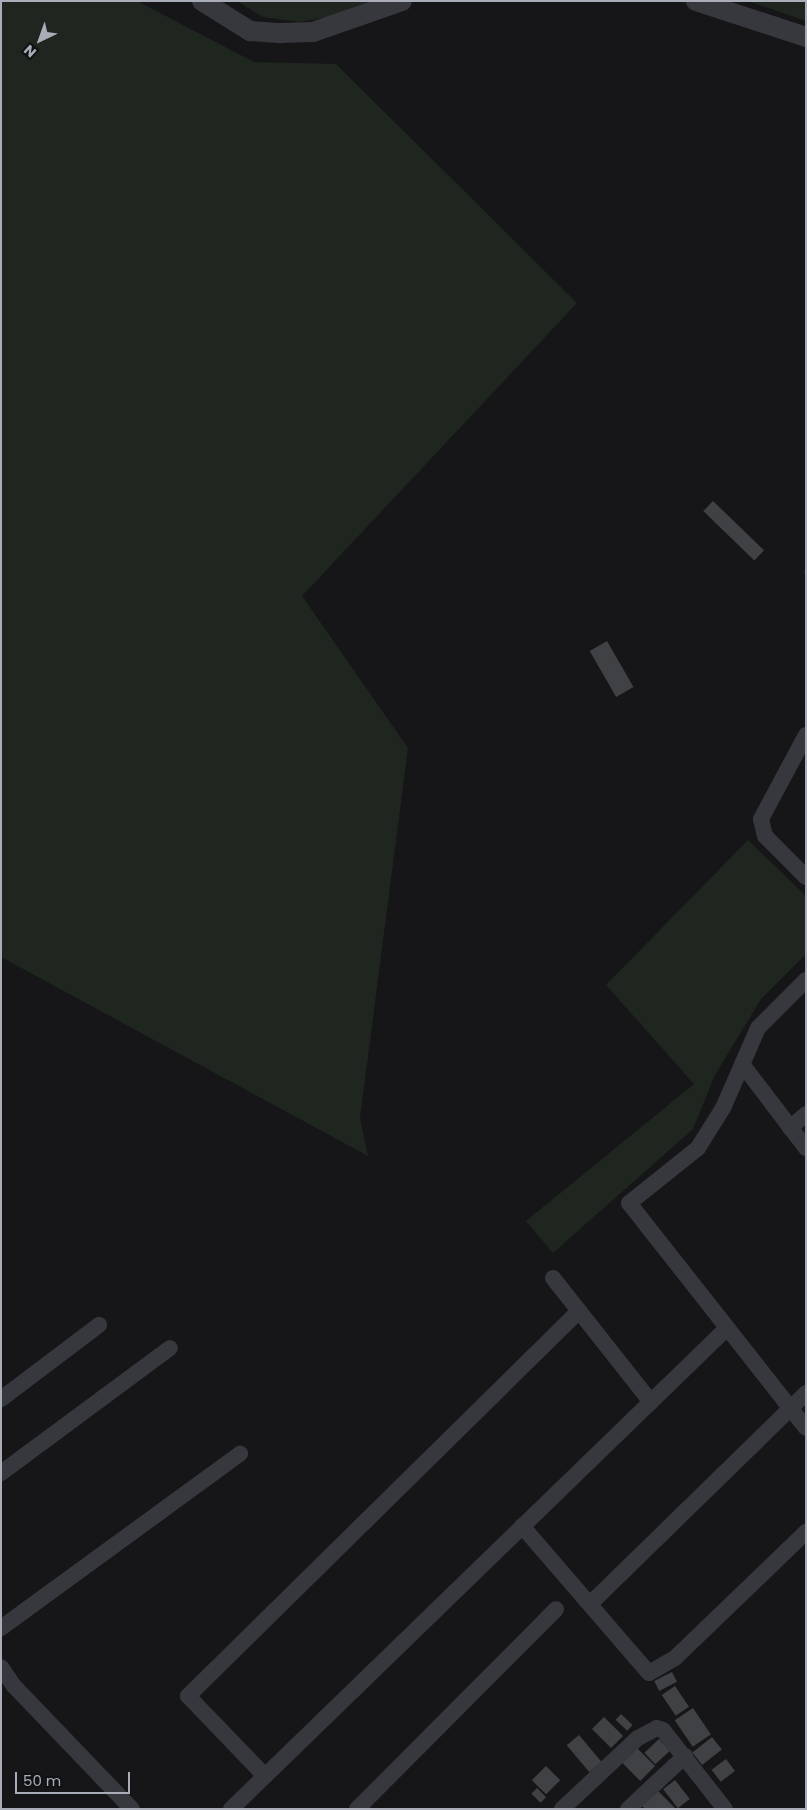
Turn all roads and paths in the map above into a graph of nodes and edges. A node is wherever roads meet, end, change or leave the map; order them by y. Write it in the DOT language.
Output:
graph roads {
  1 [pos="202,1"];
  2 [pos="402,1"];
  3 [pos="696,1"];
  4 [pos="806,37"];
  5 [pos="806,735"];
  6 [pos="806,877"];
  7 [pos="806,980"];
  8 [pos="742,1064"];
  9 [pos="806,1114"];
  10 [pos="790,1128"];
  11 [pos="806,1148"];
  12 [pos="553,1278"];
  13 [pos="579,1311"];
  14 [pos="99,1325"];
  15 [pos="727,1328"];
  16 [pos="170,1348"];
  17 [pos="806,1393"];
  18 [pos="1,1399"];
  19 [pos="650,1402"];
  20 [pos="790,1408"];
  21 [pos="806,1428"];
  22 [pos="240,1454"];
  23 [pos="1,1473"];
  24 [pos="522,1526"];
  25 [pos="806,1532"];
  26 [pos="590,1604"];
  27 [pos="556,1609"];
  28 [pos="1,1628"];
  29 [pos="1,1667"];
  30 [pos="685,1756"];
  31 [pos="265,1776"];
  32 [pos="132,1809"];
  33 [pos="231,1809"];
  34 [pos="357,1809"];
  35 [pos="562,1809"];
  36 [pos="628,1809"];
  37 [pos="725,1809"];
  1 -- 2 [label="street"];
  3 -- 4 [label="street"];
  5 -- 6 [label="street"];
  7 -- 8 [label="street"];
  8 -- 10 [label="street"];
  8 -- 15 [label="street"];
  9 -- 10 [label="street"];
  10 -- 11 [label="street"];
  12 -- 13 [label="street"];
  13 -- 19 [label="street"];
  13 -- 31 [label="street"];
  14 -- 18 [label="street"];
  15 -- 19 [label="street"];
  15 -- 20 [label="street"];
  16 -- 23 [label="street"];
  17 -- 20 [label="street"];
  19 -- 24 [label="street"];
  20 -- 21 [label="street"];
  20 -- 26 [label="street"];
  22 -- 28 [label="street"];
  24 -- 26 [label="street"];
  24 -- 31 [label="street"];
  25 -- 26 [label="street"];
  27 -- 34 [label="street"];
  29 -- 32 [label="street"];
  30 -- 35 [label="street"];
  30 -- 36 [label="street"];
  30 -- 37 [label="street"];
  31 -- 33 [label="street"];
}
